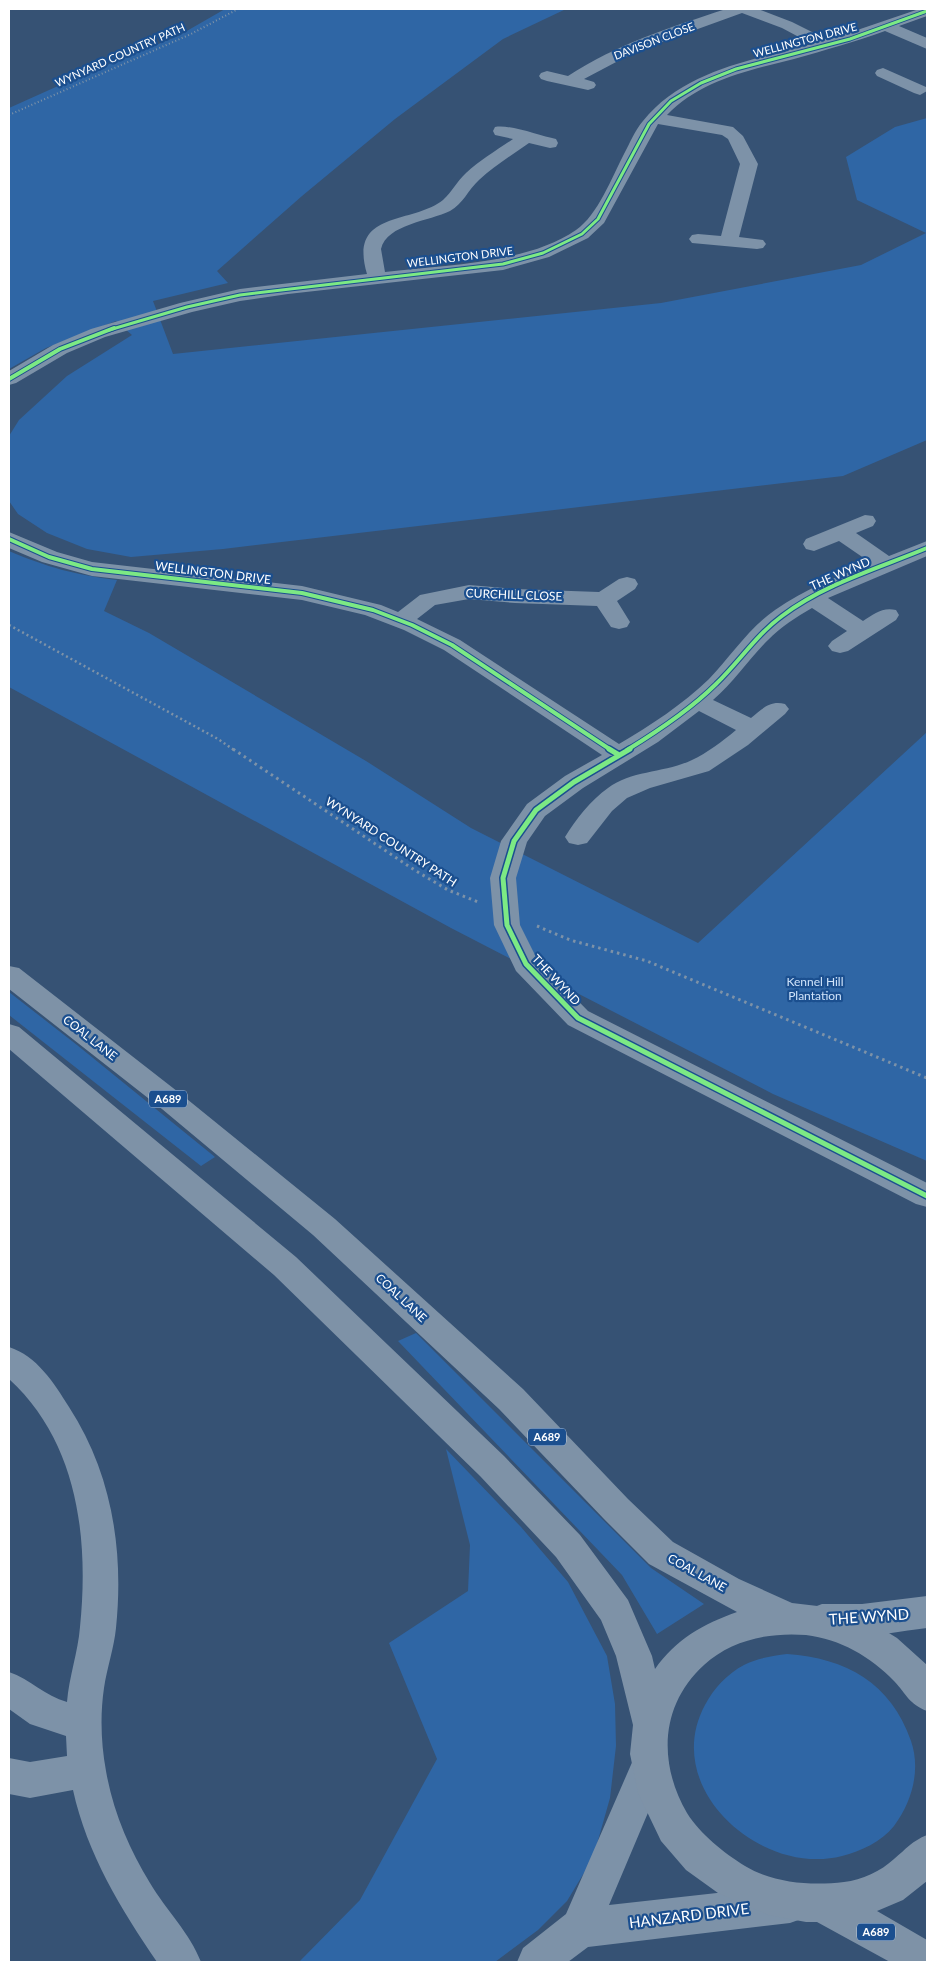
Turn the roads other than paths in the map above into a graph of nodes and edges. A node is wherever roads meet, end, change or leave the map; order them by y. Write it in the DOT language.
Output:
graph roads {
  1 [pos="740,9"];
  2 [pos="746,9"];
  3 [pos="927,11"];
  4 [pos="888,27"];
  5 [pos="927,44"];
  6 [pos="826,45"];
  7 [pos="883,73"];
  8 [pos="547,76"];
  9 [pos="571,81"];
  10 [pos="920,83"];
  11 [pos="594,87"];
  12 [pos="654,118"];
  13 [pos="501,131"];
  14 [pos="526,137"];
  15 [pos="550,143"];
  16 [pos="698,239"];
  17 [pos="728,242"];
  18 [pos="757,244"];
  19 [pos="377,277"];
  20 [pos="9,379"];
  21 [pos="865,521"];
  22 [pos="840,532"];
  23 [pos="9,539"];
  24 [pos="814,544"];
  25 [pos="927,548"];
  26 [pos="887,564"];
  27 [pos="627,584"];
  28 [pos="811,597"];
  29 [pos="604,599"];
  30 [pos="888,615"];
  31 [pos="402,620"];
  32 [pos="619,622"];
  33 [pos="864,630"];
  34 [pos="840,646"];
  35 [pos="697,700"];
  36 [pos="777,709"];
  37 [pos="753,728"];
  38 [pos="619,755"];
  39 [pos="578,837"];
  40 [pos="9,975"];
  41 [pos="9,1034"];
  42 [pos="927,1196"];
  43 [pos="9,1360"];
  44 [pos="927,1612"];
  45 [pos="800,1620"];
  46 [pos="9,1689"];
  47 [pos="927,1694"];
  48 [pos="83,1724"];
  49 [pos="650,1724"];
  50 [pos="650,1763"];
  51 [pos="87,1770"];
  52 [pos="9,1776"];
  53 [pos="927,1854"];
  54 [pos="811,1903"];
  55 [pos="580,1928"];
  56 [pos="181,1962"];
  57 [pos="537,1962"];
  58 [pos="927,1962"];
  1 -- 9 [label="street, DAVISON CLOSE"];
  2 -- 6 [label="street"];
  3 -- 4 [label="street, WELLINGTON DRIVE"];
  4 -- 5 [label="street"];
  4 -- 6 [label="street, WELLINGTON DRIVE"];
  6 -- 12 [label="street, WELLINGTON DRIVE"];
  7 -- 10 [label="street"];
  8 -- 9 [label="street"];
  9 -- 11 [label="street"];
  12 -- 17 [label="street"];
  12 -- 19 [label="street, WELLINGTON DRIVE"];
  13 -- 14 [label="street"];
  14 -- 15 [label="street"];
  14 -- 19 [label="street"];
  16 -- 17 [label="street"];
  17 -- 18 [label="street"];
  19 -- 20 [label="street, WELLINGTON DRIVE"];
  21 -- 22 [label="street"];
  22 -- 24 [label="street"];
  22 -- 26 [label="street, THE WYND"];
  23 -- 31 [label="street, WELLINGTON DRIVE"];
  25 -- 26 [label="street, THE WYND"];
  26 -- 28 [label="street, THE WYND"];
  27 -- 29 [label="street"];
  28 -- 33 [label="street, THE WYND"];
  28 -- 35 [label="street, THE WYND"];
  29 -- 31 [label="street, CURCHILL CLOSE"];
  29 -- 32 [label="street"];
  30 -- 33 [label="street"];
  31 -- 38 [label="street, WELLINGTON DRIVE"];
  33 -- 34 [label="street"];
  35 -- 37 [label="street"];
  35 -- 38 [label="street, THE WYND"];
  36 -- 37 [label="street"];
  37 -- 39 [label="street"];
  38 -- 42 [label="street, THE WYND"];
  40 -- 45 [label="highway, COAL LANE / A689"];
  41 -- 49 [label="highway"];
  43 -- 48 [label="street"];
  44 -- 45 [label="street, THE WYND"];
  45 -- 47 [label="highway"];
  45 -- 49 [label="highway"];
  46 -- 48 [label="street"];
  48 -- 51 [label="street"];
  49 -- 50 [label="highway"];
  50 -- 54 [label="highway"];
  50 -- 55 [label="street"];
  51 -- 52 [label="street"];
  51 -- 56 [label="street"];
  53 -- 54 [label="highway"];
  54 -- 55 [label="street, HANZARD DRIVE"];
  54 -- 58 [label="highway, A689"];
  55 -- 57 [label="street"];
}
